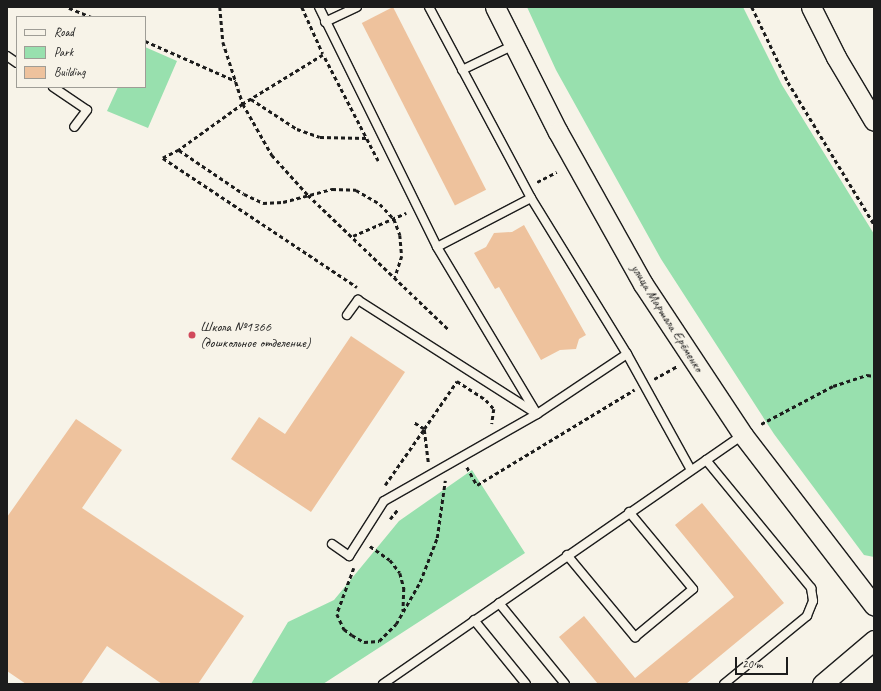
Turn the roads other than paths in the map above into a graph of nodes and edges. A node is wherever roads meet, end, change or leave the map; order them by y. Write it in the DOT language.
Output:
graph roads {
  1 [pos="319,7"];
  2 [pos="357,7"];
  3 [pos="429,7"];
  4 [pos="495,7"];
  5 [pos="811,7"];
  6 [pos="325,22"];
  7 [pos="514,45"];
  8 [pos="7,56"];
  9 [pos="16,62"];
  10 [pos="462,70"];
  11 [pos="54,88"];
  12 [pos="874,121"];
  13 [pos="74,127"];
  14 [pos="531,198"];
  15 [pos="437,247"];
  16 [pos="347,315"];
  17 [pos="627,354"];
  18 [pos="537,414"];
  19 [pos="743,435"];
  20 [pos="706,460"];
  21 [pos="691,470"];
  22 [pos="629,512"];
  23 [pos="332,544"];
  24 [pos="567,555"];
  25 [pos="499,603"];
  26 [pos="874,606"];
  27 [pos="474,620"];
  28 [pos="874,640"];
  29 [pos="394,677"];
  30 [pos="383,684"];
  31 [pos="399,684"];
  32 [pos="526,684"];
  33 [pos="565,684"];
  34 [pos="724,684"];
  35 [pos="822,684"];
  1 -- 6 [label="lane"];
  2 -- 6 [label="lane"];
  3 -- 10 [label="lane"];
  4 -- 7 [label="street, улица Маршала Ерёменко"];
  5 -- 12 [label="street"];
  6 -- 15 [label="lane"];
  7 -- 10 [label="lane"];
  7 -- 19 [label="street, улица Маршала Ерёменко"];
  8 -- 9 [label="lane"];
  10 -- 14 [label="lane"];
  11 -- 13 [label="lane"];
  14 -- 15 [label="lane"];
  14 -- 17 [label="lane"];
  15 -- 18 [label="lane"];
  16 -- 18 [label="lane"];
  17 -- 18 [label="lane"];
  17 -- 21 [label="lane"];
  18 -- 23 [label="lane"];
  19 -- 20 [label="lane"];
  19 -- 26 [label="street, улица Маршала Ерёменко"];
  20 -- 21 [label="lane"];
  20 -- 34 [label="lane"];
  21 -- 22 [label="lane"];
  22 -- 24 [label="lane"];
  22 -- 24 [label="lane"];
  24 -- 25 [label="lane"];
  25 -- 27 [label="lane"];
  25 -- 33 [label="lane"];
  27 -- 29 [label="lane"];
  27 -- 32 [label="lane"];
  28 -- 35 [label="street"];
  29 -- 30 [label="lane"];
  29 -- 31 [label="lane"];
}
